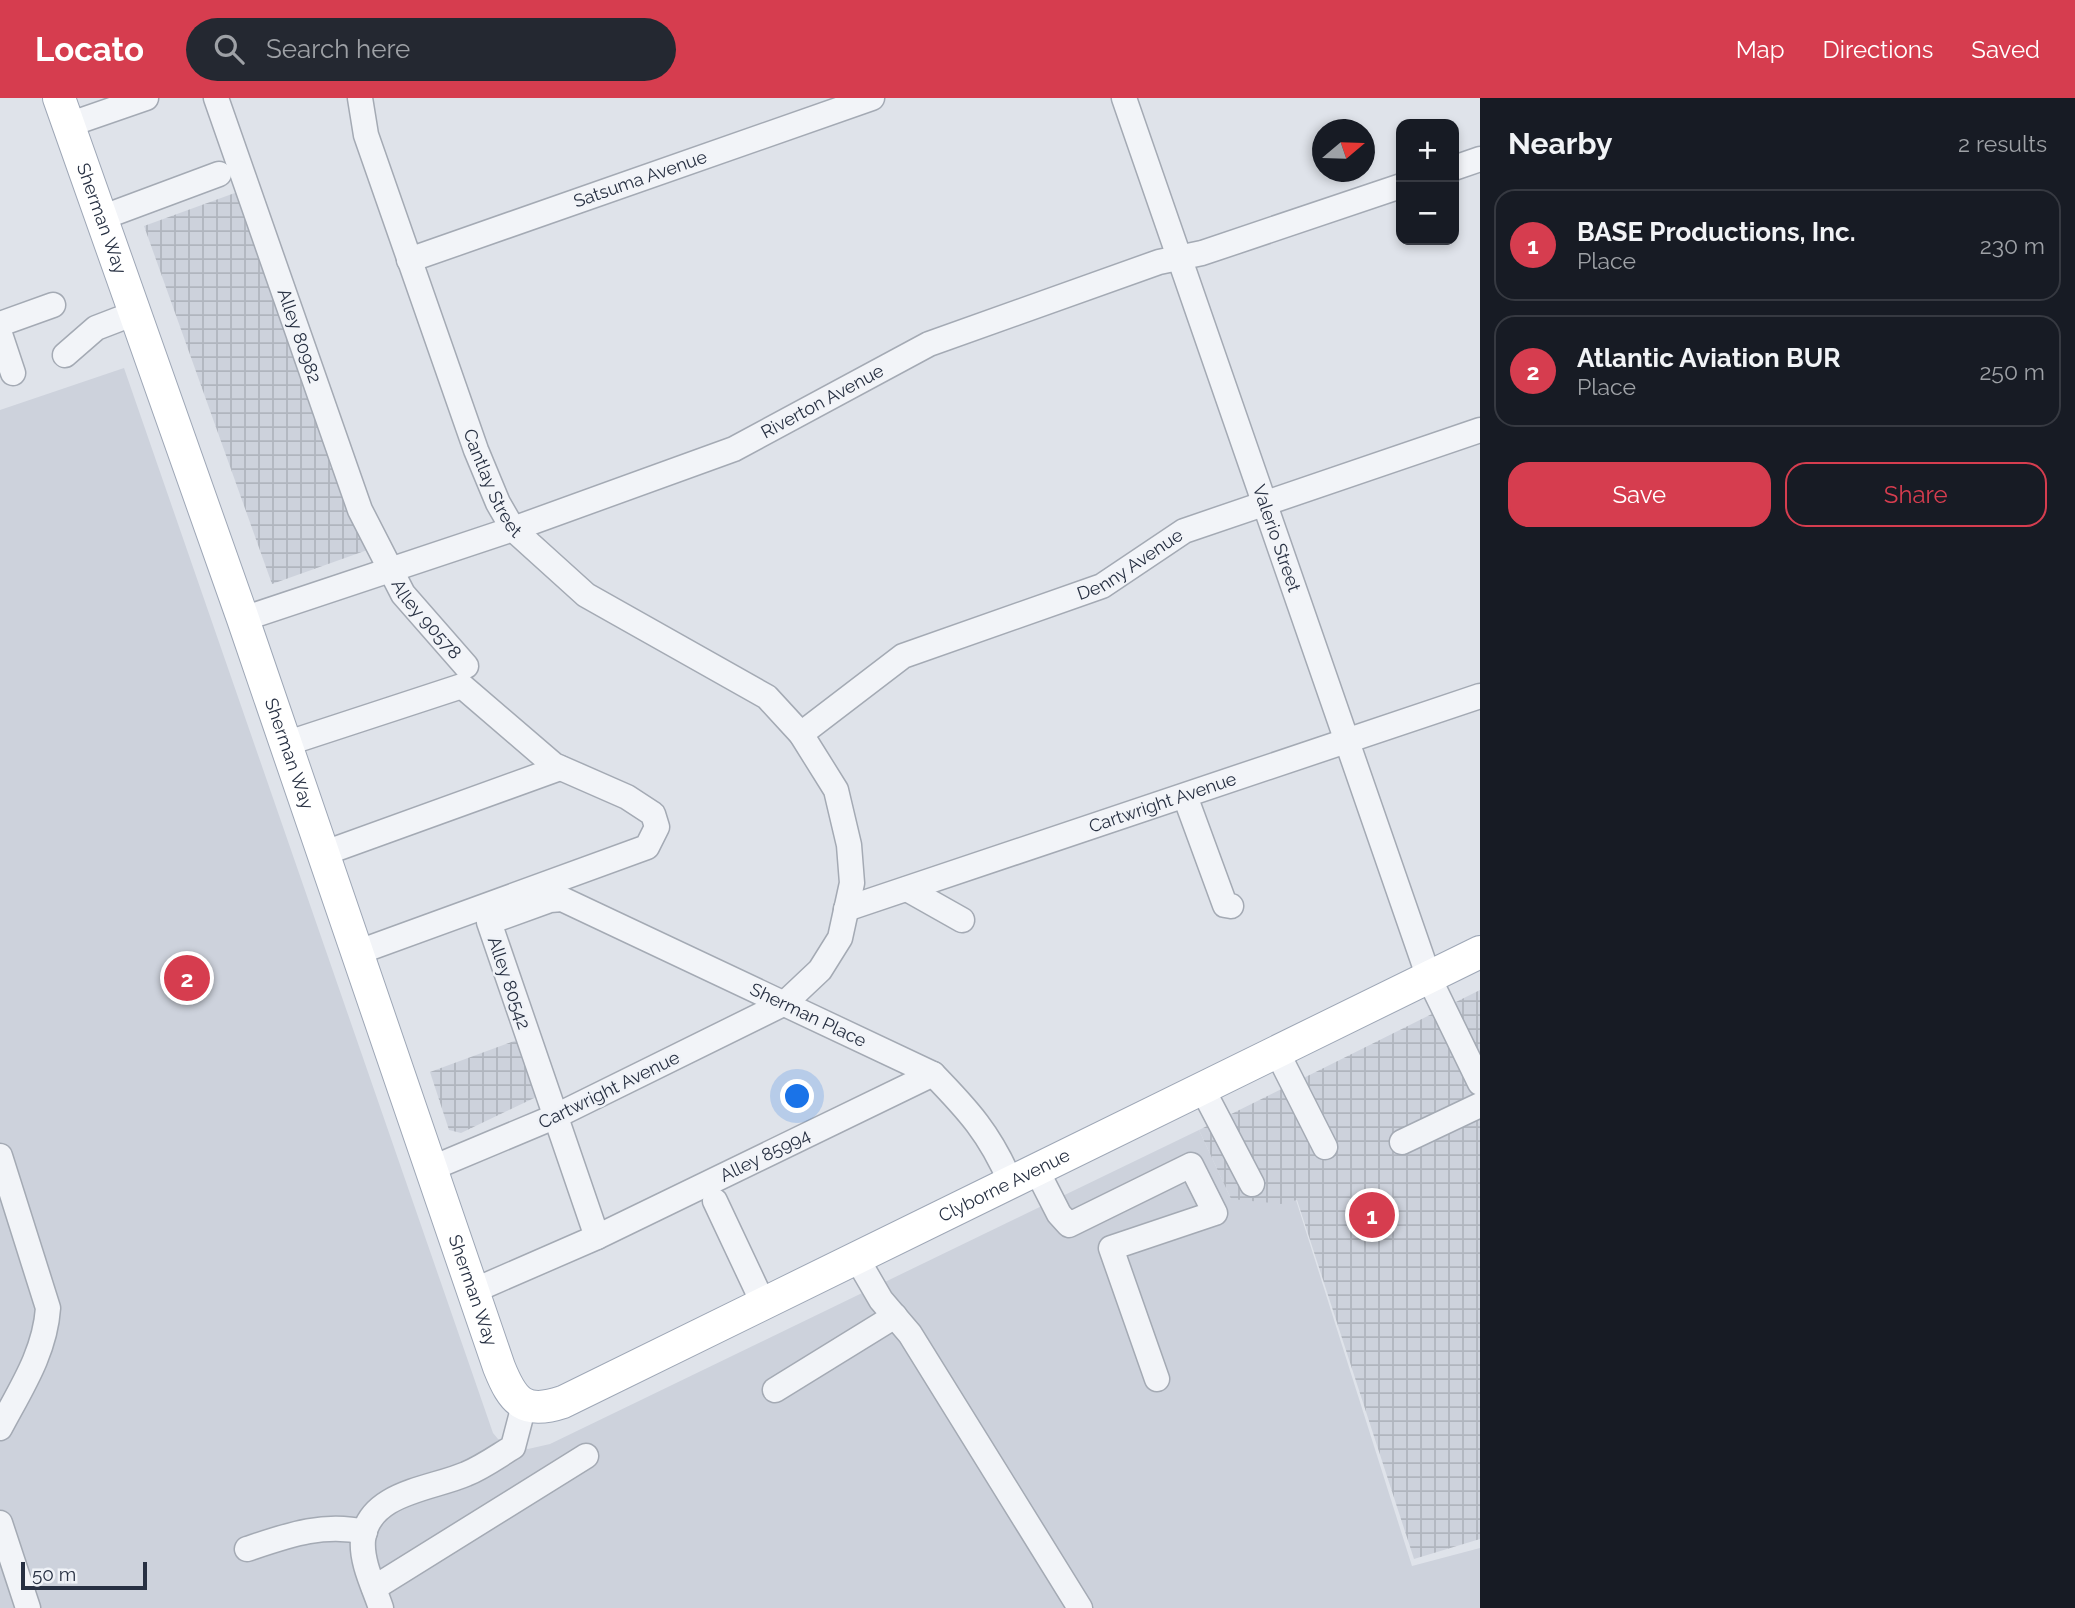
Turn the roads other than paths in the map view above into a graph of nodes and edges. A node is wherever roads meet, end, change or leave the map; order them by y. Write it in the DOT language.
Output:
graph roads {
  1 [pos="146,98"];
  2 [pos="216,98"];
  3 [pos="360,98"];
  4 [pos="872,98"];
  5 [pos="1124,98"];
  6 [pos="63,111"];
  7 [pos="1480,159"];
  8 [pos="1459,166"];
  9 [pos="219,174"];
  10 [pos="1396,188"];
  11 [pos="101,218"];
  12 [pos="1180,258"];
  13 [pos="410,260"];
  14 [pos="53,304"];
  15 [pos="135,313"];
  16 [pos="0,324"];
  17 [pos="0,334"];
  18 [pos="65,355"];
  19 [pos="13,373"];
  20 [pos="1480,430"];
  21 [pos="1265,505"];
  22 [pos="513,529"];
  23 [pos="389,571"];
  24 [pos="243,619"];
  25 [pos="466,666"];
  26 [pos="1480,696"];
  27 [pos="801,734"];
  28 [pos="1347,743"];
  29 [pos="285,744"];
  30 [pos="560,768"];
  31 [pos="1185,796"];
  32 [pos="322,854"];
  33 [pos="906,889"];
  34 [pos="562,899"];
  35 [pos="1231,906"];
  36 [pos="846,909"];
  37 [pos="962,920"];
  38 [pos="356,953"];
  39 [pos="1480,953"];
  40 [pos="1429,978"];
  41 [pos="785,1003"];
  42 [pos="1278,1052"];
  43 [pos="933,1074"];
  44 [pos="1480,1083"];
  45 [pos="1203,1090"];
  46 [pos="1480,1105"];
  47 [pos="554,1117"];
  48 [pos="1402,1142"];
  49 [pos="1325,1147"];
  50 [pos="0,1156"];
  51 [pos="430,1170"];
  52 [pos="1023,1175"];
  53 [pos="1252,1184"];
  54 [pos="715,1200"];
  55 [pos="1069,1225"];
  56 [pos="597,1237"];
  57 [pos="1111,1248"];
  58 [pos="856,1257"];
  59 [pos="472,1291"];
  60 [pos="763,1303"];
  61 [pos="895,1316"];
  62 [pos="1157,1379"];
  63 [pos="775,1390"];
  64 [pos="524,1405"];
  65 [pos="0,1429"];
  66 [pos="586,1456"];
  67 [pos="0,1523"];
  68 [pos="365,1532"];
  69 [pos="247,1549"];
  70 [pos="377,1598"];
  71 [pos="28,1608"];
  72 [pos="1080,1608"];
  1 -- 6 [label="street"];
  2 -- 23 [label="street, Alley 80982"];
  3 -- 13 [label="street, Cantlay Street"];
  4 -- 13 [label="street, Satsuma Avenue"];
  5 -- 12 [label="street, Valerio Street"];
  6 -- 11 [label="main road, Sherman Way"];
  7 -- 8 [label="street"];
  9 -- 11 [label="street"];
  10 -- 12 [label="street, Riverton Avenue"];
  11 -- 15 [label="main road, Sherman Way"];
  12 -- 21 [label="street, Valerio Street"];
  12 -- 22 [label="street, Riverton Avenue"];
  13 -- 22 [label="street, Cantlay Street"];
  14 -- 16 [label="street"];
  15 -- 18 [label="street"];
  15 -- 24 [label="main road, Sherman Way"];
  17 -- 19 [label="street"];
  20 -- 21 [label="street, Denny Avenue"];
  21 -- 27 [label="street, Denny Avenue"];
  21 -- 28 [label="street, Valerio Street"];
  22 -- 23 [label="street, Riverton Avenue"];
  22 -- 27 [label="street, Cantlay Street"];
  23 -- 24 [label="street, Riverton Avenue"];
  23 -- 25 [label="street, Alley 90578"];
  24 -- 29 [label="main road, Sherman Way"];
  26 -- 28 [label="street, Cartwright Avenue"];
  27 -- 36 [label="street, Cantlay Street"];
  28 -- 31 [label="street, Cartwright Avenue"];
  28 -- 40 [label="street, Valerio Street"];
  29 -- 30 [label="street"];
  29 -- 32 [label="main road, Sherman Way"];
  30 -- 32 [label="street"];
  30 -- 38 [label="street"];
  31 -- 33 [label="street, Cartwright Avenue"];
  31 -- 35 [label="street"];
  32 -- 38 [label="main road, Sherman Way"];
  33 -- 36 [label="street, Cartwright Avenue"];
  33 -- 37 [label="street"];
  34 -- 41 [label="street, Sherman Place"];
  34 -- 47 [label="street, Alley 80542"];
  36 -- 41 [label="street, Cartwright Avenue"];
  38 -- 51 [label="main road, Sherman Way"];
  39 -- 40 [label="main road, Clyborne Avenue"];
  40 -- 42 [label="main road, Clyborne Avenue"];
  40 -- 44 [label="street, Valerio Street"];
  41 -- 43 [label="street, Sherman Place"];
  41 -- 47 [label="street, Cartwright Avenue"];
  42 -- 45 [label="main road, Clyborne Avenue"];
  42 -- 49 [label="street"];
  43 -- 52 [label="street, Sherman Place"];
  43 -- 56 [label="street, Alley 85994"];
  45 -- 52 [label="main road, Clyborne Avenue"];
  45 -- 53 [label="street"];
  46 -- 48 [label="street"];
  47 -- 51 [label="street, Cartwright Avenue"];
  47 -- 56 [label="street"];
  50 -- 65 [label="street"];
  51 -- 59 [label="main road, Sherman Way"];
  52 -- 55 [label="street, Sherman Place"];
  52 -- 58 [label="main road, Clyborne Avenue"];
  54 -- 60 [label="street"];
  55 -- 57 [label="street"];
  55 -- 57 [label="street"];
  56 -- 59 [label="street, Alley 85994"];
  57 -- 62 [label="street"];
  58 -- 60 [label="main road, Clyborne Avenue"];
  58 -- 61 [label="street"];
  59 -- 64 [label="main road, Sherman Way"];
  60 -- 64 [label="main road, Clyborne Avenue"];
  61 -- 63 [label="street"];
  61 -- 72 [label="street"];
  64 -- 68 [label="street"];
  66 -- 70 [label="street"];
  67 -- 71 [label="street"];
  68 -- 69 [label="street"];
  68 -- 70 [label="street"];
}
